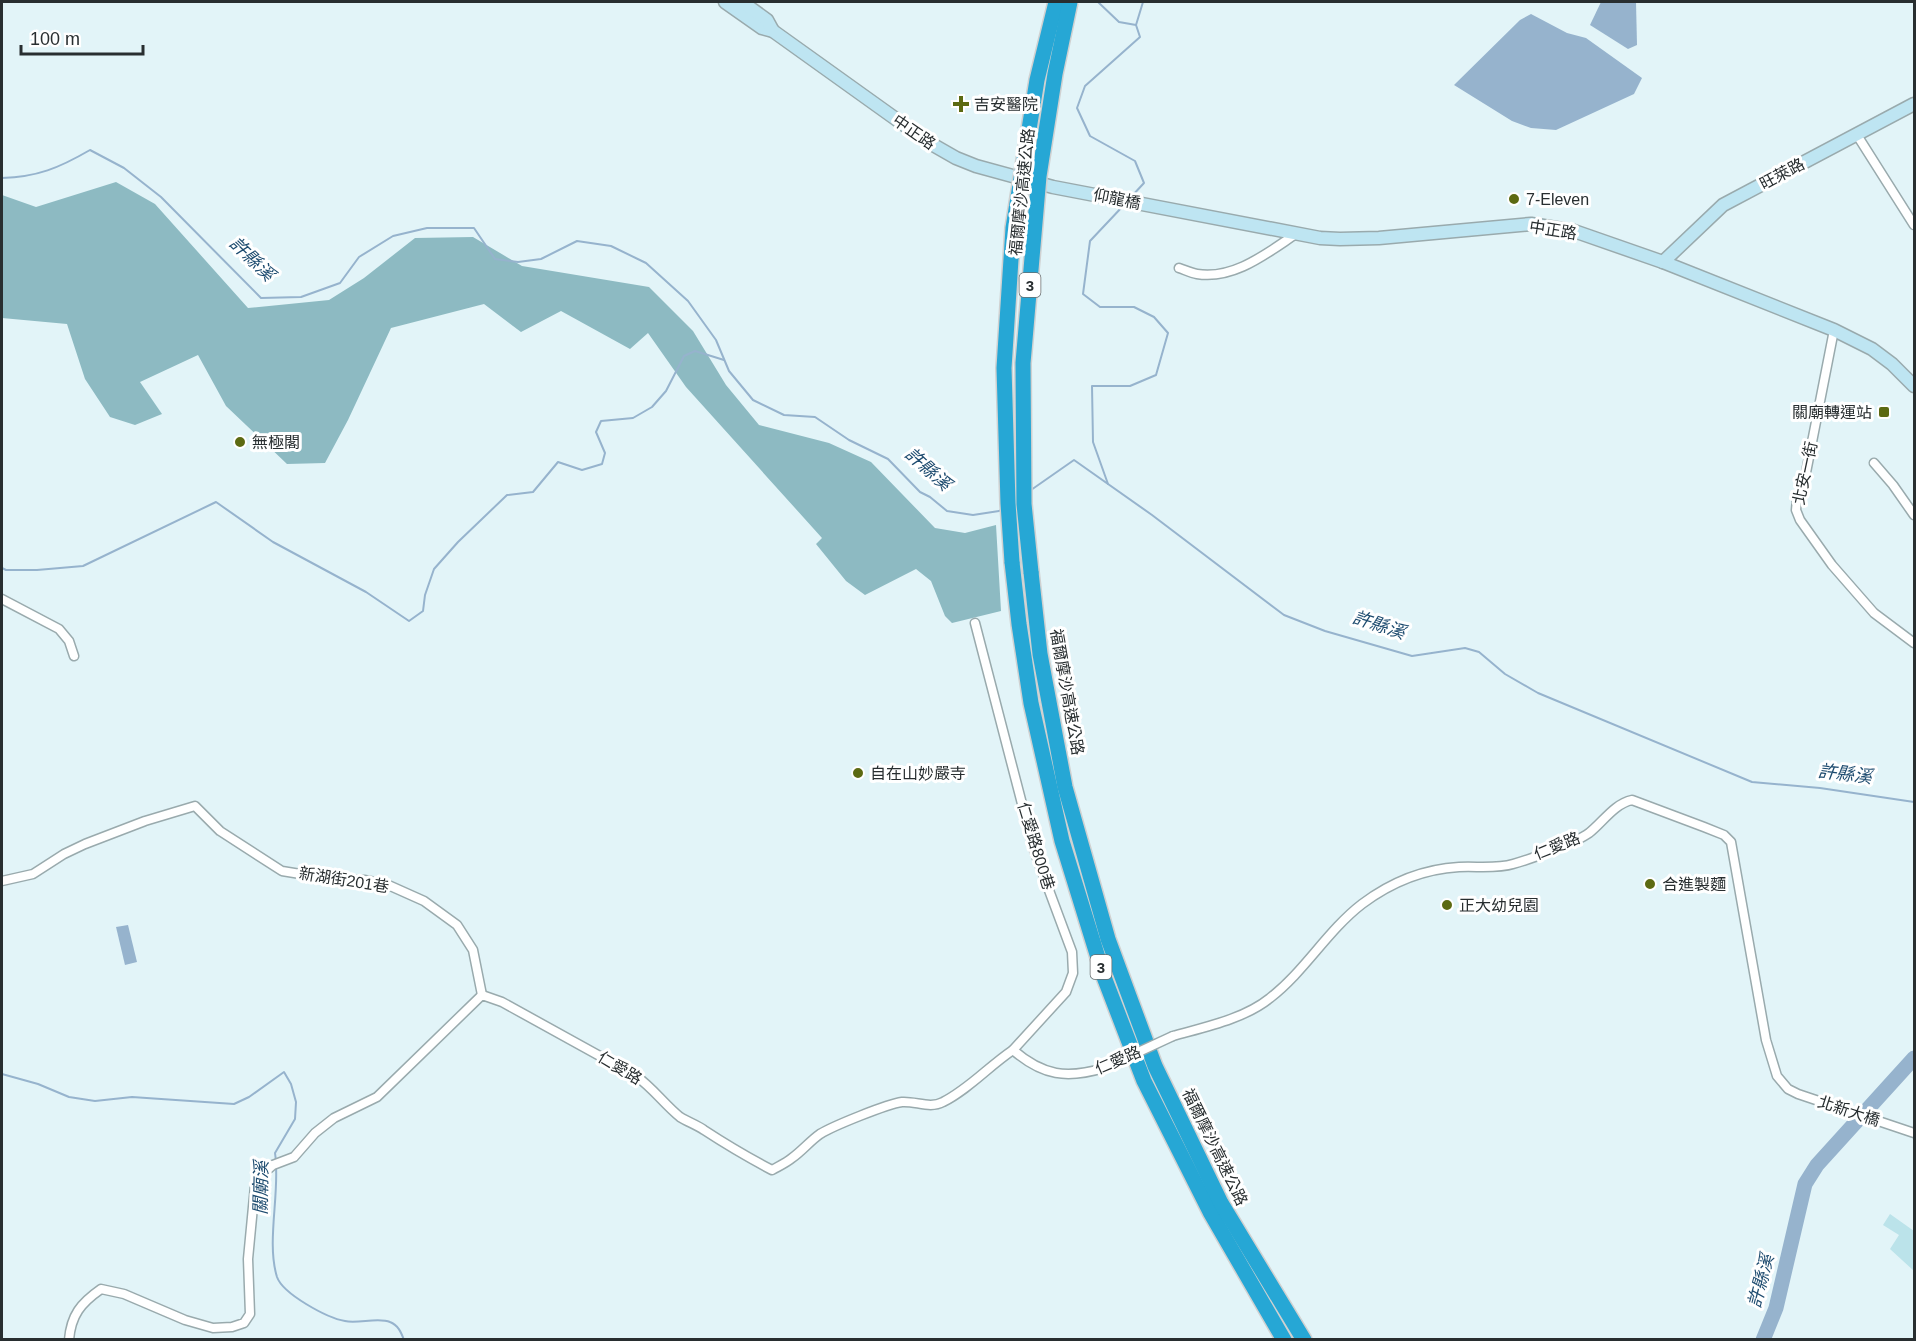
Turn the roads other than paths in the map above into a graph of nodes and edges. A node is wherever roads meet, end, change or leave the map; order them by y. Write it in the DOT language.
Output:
graph roads {
  1 [pos="725,2"];
  2 [pos="742,2"];
  3 [pos="1056,2"];
  4 [pos="1071,2"];
  5 [pos="773,30"];
  6 [pos="1914,104"];
  7 [pos="1857,135"];
  8 [pos="1075,191"];
  9 [pos="1159,207"];
  10 [pos="1914,225"];
  11 [pos="1296,234"];
  12 [pos="1663,262"];
  13 [pos="1179,268"];
  14 [pos="1834,330"];
  15 [pos="1914,386"];
  16 [pos="1874,463"];
  17 [pos="1914,515"];
  18 [pos="2,599"];
  19 [pos="975,623"];
  20 [pos="1914,644"];
  21 [pos="74,656"];
  22 [pos="2,881"];
  23 [pos="483,994"];
  24 [pos="1013,1050"];
  25 [pos="1798,1094"];
  26 [pos="1914,1133"];
  27 [pos="69,1340"];
  28 [pos="1284,1340"];
  29 [pos="1304,1340"];
  1 -- 5 [label="main road, 中正路"];
  2 -- 5 [label="main road, 中正路"];
  3 -- 28 [label="highway, 福爾摩沙高速公路 / 3, bridge"];
  4 -- 29 [label="highway, 福爾摩沙高速公路 / 3, bridge"];
  5 -- 8 [label="main road, 中正路"];
  6 -- 7 [label="main road, 旺萊路"];
  7 -- 10 [label="street"];
  7 -- 12 [label="main road, 旺萊路"];
  8 -- 9 [label="main road, 仰龍橋"];
  9 -- 11 [label="main road, 中正路"];
  11 -- 12 [label="main road, 中正路"];
  11 -- 13 [label="street"];
  12 -- 14 [label="main road, 中正路"];
  14 -- 15 [label="main road, 中正路"];
  14 -- 20 [label="street, 北安一街"];
  16 -- 17 [label="street"];
  18 -- 21 [label="street"];
  19 -- 24 [label="street, 仁愛路800巷"];
  22 -- 23 [label="street, 新湖街201巷"];
  23 -- 24 [label="street, 仁愛路"];
  23 -- 27 [label="street"];
  24 -- 25 [label="street, 仁愛路, bridge"];
  25 -- 26 [label="street, 北新大橋"];
}
